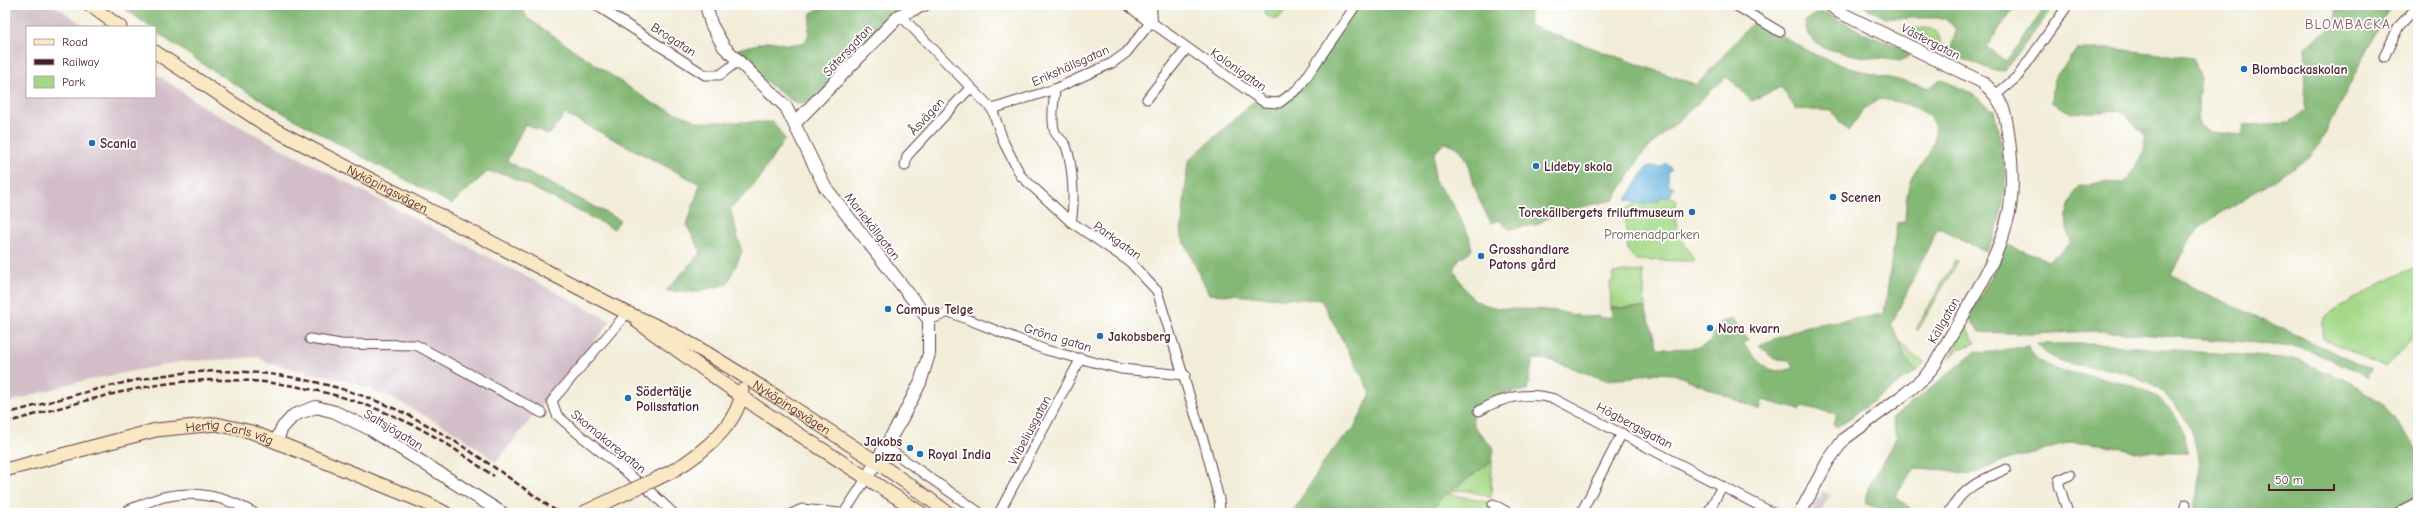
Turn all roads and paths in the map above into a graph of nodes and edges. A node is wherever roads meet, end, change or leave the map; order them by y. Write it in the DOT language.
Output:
graph roads {
  1 [pos="90,5"];
  2 [pos="596,5"];
  3 [pos="706,5"];
  4 [pos="924,5"];
  5 [pos="1130,5"];
  6 [pos="1150,5"];
  7 [pos="1356,5"];
  8 [pos="1735,5"];
  9 [pos="1830,5"];
  10 [pos="2068,5"];
  11 [pos="2418,6"];
  12 [pos="900,15"];
  13 [pos="1151,22"];
  14 [pos="119,26"];
  15 [pos="1780,32"];
  16 [pos="1187,48"];
  17 [pos="156,53"];
  18 [pos="2384,57"];
  19 [pos="738,61"];
  20 [pos="971,87"];
  21 [pos="1055,89"];
  22 [pos="1997,94"];
  23 [pos="1147,99"];
  24 [pos="992,110"];
  25 [pos="795,123"];
  26 [pos="905,166"];
  27 [pos="1070,222"];
  28 [pos="627,313"];
  29 [pos="929,320"];
  30 [pos="310,338"];
  31 [pos="1081,358"];
  32 [pos="738,372"];
  33 [pos="1185,375"];
  34 [pos="772,394"];
  35 [pos="741,396"];
  36 [pos="758,408"];
  37 [pos="1479,411"];
  38 [pos="542,413"];
  39 [pos="731,420"];
  40 [pos="1622,434"];
  41 [pos="276,442"];
  42 [pos="886,446"];
  43 [pos="877,461"];
  44 [pos="682,463"];
  45 [pos="2006,469"];
  46 [pos="5,470"];
  47 [pos="2070,475"];
  48 [pos="866,479"];
  49 [pos="1722,486"];
  50 [pos="1493,504"];
  51 [pos="2418,504"];
  52 [pos="124,513"];
  53 [pos="254,513"];
  54 [pos="445,513"];
  55 [pos="502,513"];
  56 [pos="583,513"];
  57 [pos="673,513"];
  58 [pos="793,513"];
  59 [pos="839,513"];
  60 [pos="844,513"];
  61 [pos="921,513"];
  62 [pos="948,513"];
  63 [pos="980,513"];
  64 [pos="999,513"];
  65 [pos="1220,513"];
  66 [pos="1509,513"];
  67 [pos="1581,513"];
  68 [pos="1708,513"];
  69 [pos="1773,513"];
  70 [pos="1800,513"];
  71 [pos="1949,513"];
  72 [pos="2068,513"];
  73 [pos="2400,513"];
  1 -- 14 [label="main road"];
  2 -- 19 [label="street, Brogatan"];
  3 -- 19 [label="street, Mariekällgatan"];
  4 -- 12 [label="street, Sätersgatan"];
  5 -- 13 [label="street"];
  6 -- 13 [label="street"];
  7 -- 16 [label="street, Kolonigatan"];
  8 -- 15 [label="street"];
  9 -- 22 [label="street, Västergatan"];
  10 -- 22 [label="street"];
  11 -- 18 [label="street"];
  12 -- 20 [label="street, Parkgatan"];
  12 -- 25 [label="street, Sätersgatan"];
  13 -- 16 [label="street, Kolonigatan"];
  13 -- 21 [label="street, Erikshällsgatan"];
  16 -- 23 [label="street"];
  17 -- 28 [label="main road, Nyköpingsvägen"];
  19 -- 25 [label="street, Mariekällgatan"];
  20 -- 24 [label="street, Parkgatan"];
  20 -- 26 [label="street, Åsvägen"];
  21 -- 24 [label="street, Erikshällsgatan"];
  21 -- 27 [label="street"];
  22 -- 70 [label="street, Källgatan"];
  24 -- 27 [label="street, Parkgatan"];
  25 -- 29 [label="street, Mariekällgatan"];
  27 -- 33 [label="street, Parkgatan"];
  28 -- 32 [label="main road, Nyköpingsvägen"];
  28 -- 35 [label="main road, Nyköpingsvägen"];
  28 -- 57 [label="street, Skomakaregatan"];
  29 -- 31 [label="street, Gröna gatan"];
  29 -- 42 [label="street"];
  30 -- 38 [label="street"];
  31 -- 33 [label="street, Gröna gatan"];
  31 -- 64 [label="street, Wibeliusgatan"];
  32 -- 34 [label="main road, Nyköpingsvägen"];
  32 -- 35 [label="main road"];
  33 -- 65 [label="street, Parkgatan"];
  34 -- 35 [label="main road"];
  34 -- 43 [label="main road, Nyköpingsvägen"];
  35 -- 36 [label="main road, Nyköpingsvägen"];
  35 -- 39 [label="main road"];
  35 -- 44 [label="main road"];
  36 -- 39 [label="main road"];
  36 -- 48 [label="main road, Nyköpingsvägen"];
  37 -- 40 [label="street, Högbergsgatan"];
  39 -- 44 [label="main road"];
  40 -- 49 [label="street, Högbergsgatan"];
  40 -- 67 [label="street"];
  41 -- 46 [label="main road, Hertig Carls väg"];
  41 -- 54 [label="main road, Hertig Carls väg"];
  41 -- 55 [label="street, Saltsjögatan"];
  42 -- 43 [label="street"];
  42 -- 63 [label="street"];
  43 -- 48 [label="street"];
  43 -- 62 [label="main road, Nyköpingsvägen"];
  44 -- 56 [label="main road, bridge"];
  45 -- 71 [label="street"];
  47 -- 72 [label="street"];
  48 -- 60 [label="street"];
  48 -- 61 [label="main road, Nyköpingsvägen"];
  49 -- 68 [label="street"];
  49 -- 69 [label="street, Högbergsgatan"];
  50 -- 66 [label="street"];
  51 -- 73 [label="street"];
  52 -- 53 [label="street"];
  58 -- 59 [label="street"];
}
